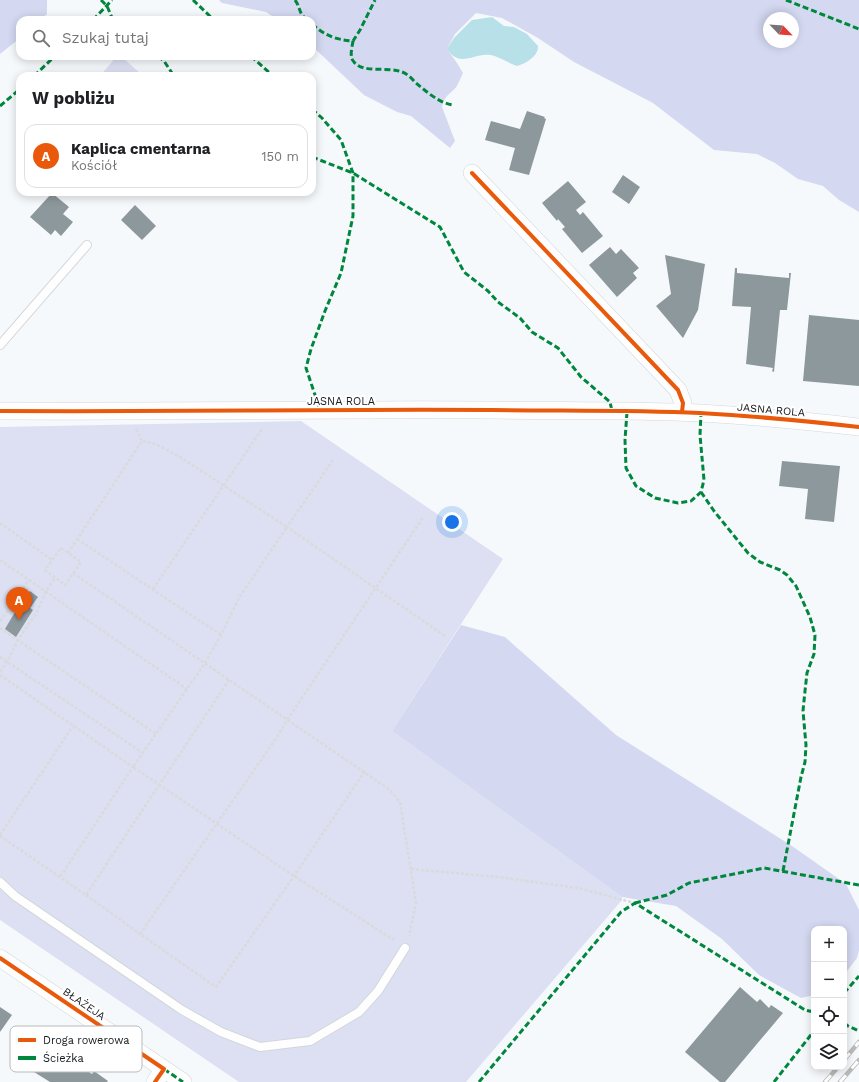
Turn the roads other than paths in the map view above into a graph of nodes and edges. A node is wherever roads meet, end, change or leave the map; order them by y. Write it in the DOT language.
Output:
graph roads {
  1 [pos="472,173"];
  2 [pos="87,245"];
  3 [pos="0,345"];
  4 [pos="0,411"];
  5 [pos="682,412"];
  6 [pos="859,427"];
  7 [pos="0,882"];
  8 [pos="406,948"];
  9 [pos="0,958"];
  10 [pos="92,1026"];
  11 [pos="142,1063"];
  12 [pos="160,1076"];
  13 [pos="183,1082"];
  1 -- 5 [label="street"];
  2 -- 3 [label="lane"];
  4 -- 5 [label="street, JASNA ROLA"];
  5 -- 6 [label="street, JASNA ROLA"];
  7 -- 8 [label="lane"];
  9 -- 10 [label="street, BŁAŻEJA"];
  11 -- 12 [label="street, BŁAŻEJA"];
  12 -- 13 [label="street, BŁAŻEJA"];
}
